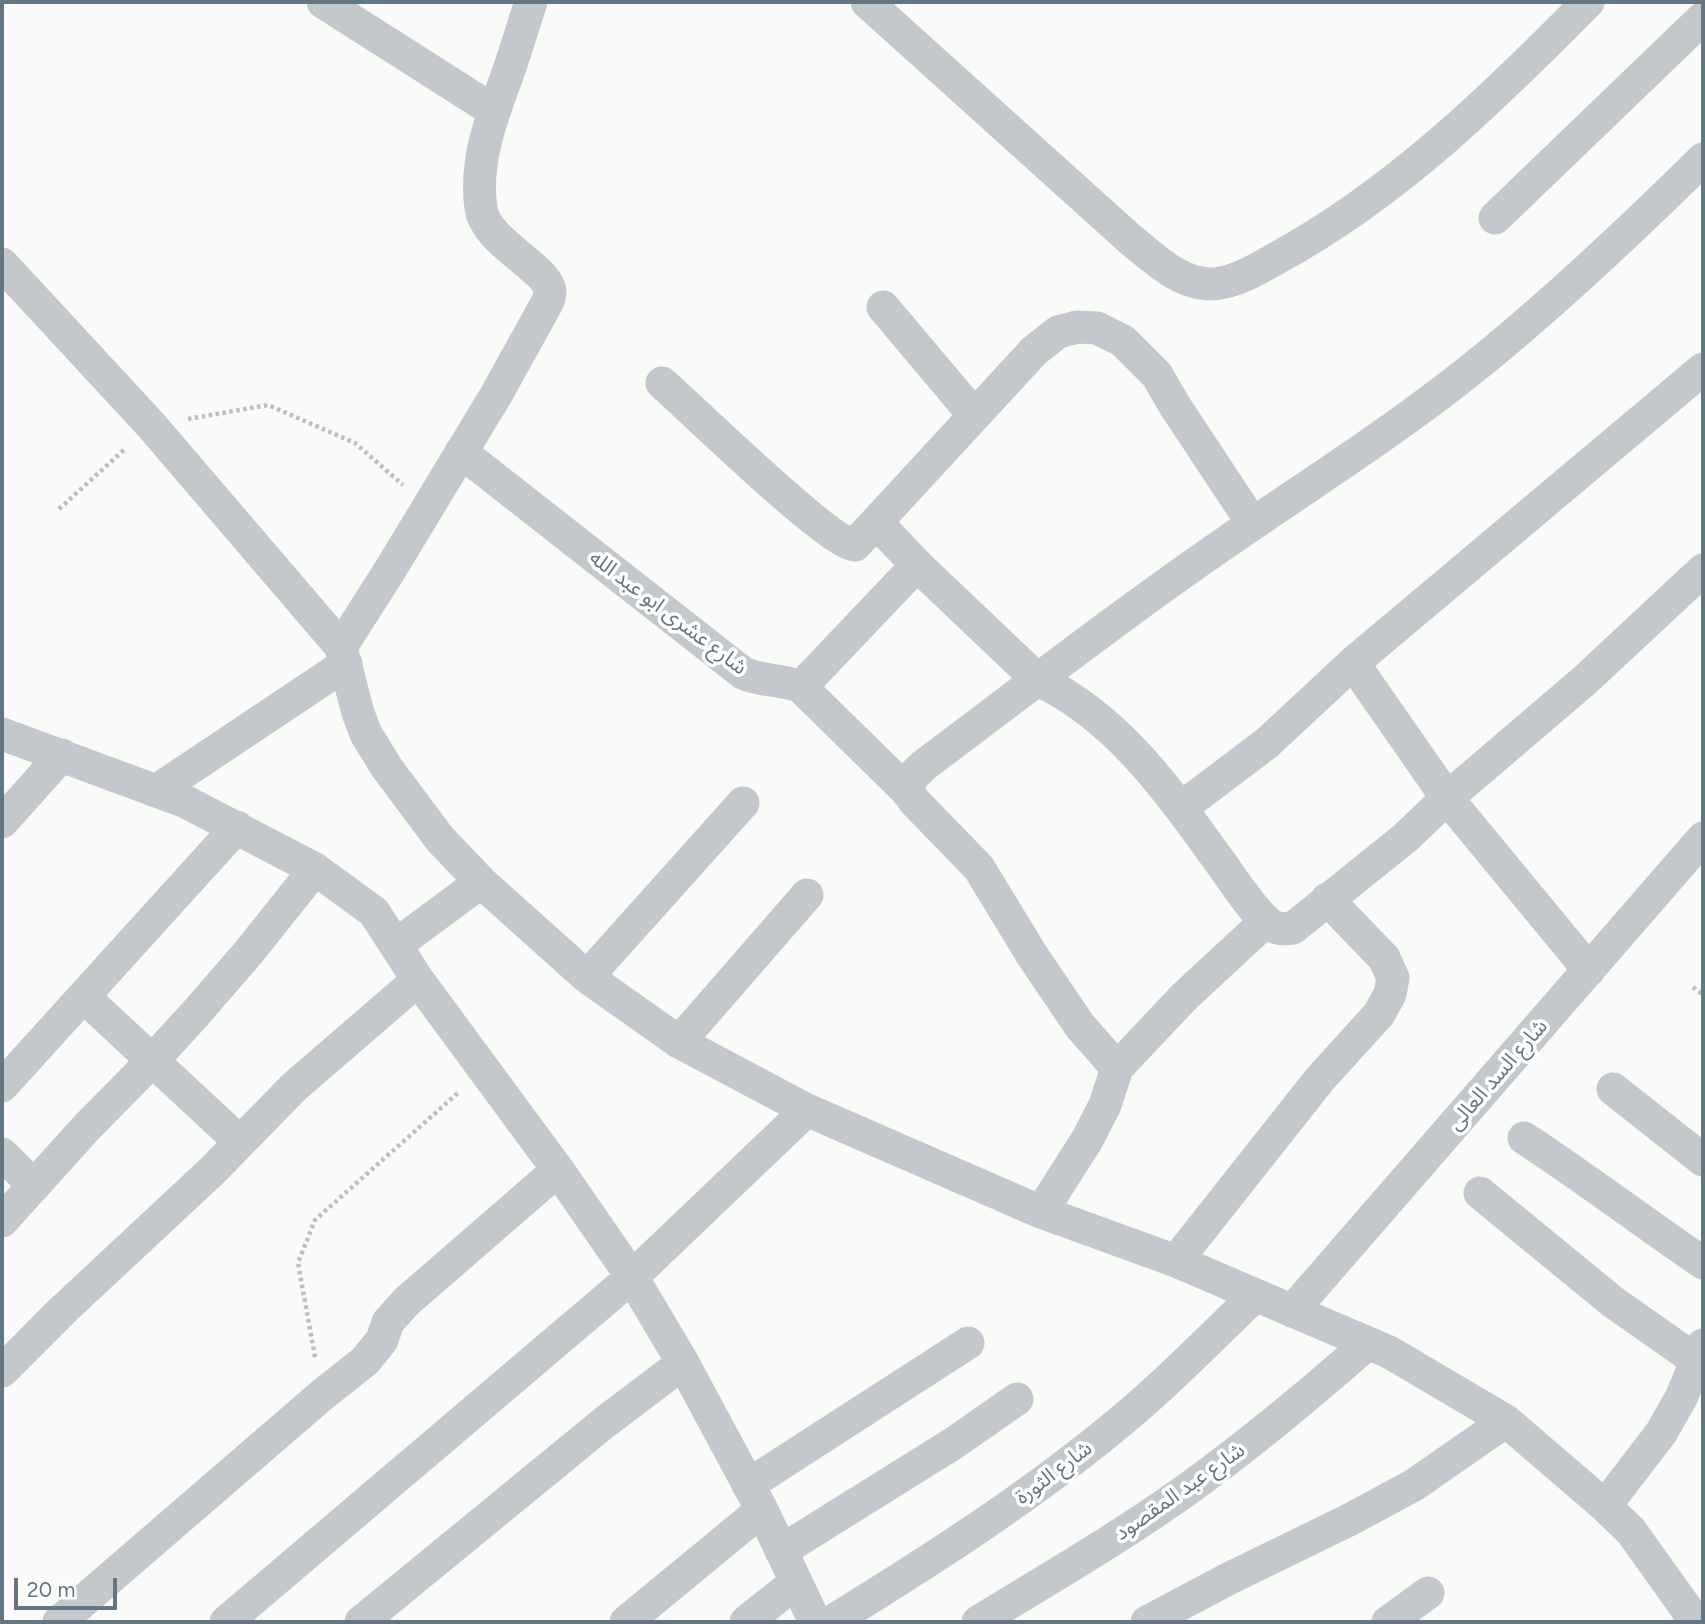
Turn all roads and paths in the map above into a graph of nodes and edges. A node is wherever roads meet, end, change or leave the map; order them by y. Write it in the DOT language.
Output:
graph roads {
  1 [pos="323,2"];
  2 [pos="531,2"];
  3 [pos="867,2"];
  4 [pos="1588,2"];
  5 [pos="1703,18"];
  6 [pos="494,111"];
  7 [pos="1703,159"];
  8 [pos="1495,218"];
  9 [pos="2,264"];
  10 [pos="883,307"];
  11 [pos="1703,369"];
  12 [pos="662,383"];
  13 [pos="974,415"];
  14 [pos="150,425"];
  15 [pos="461,452"];
  16 [pos="428,507"];
  17 [pos="59,509"];
  18 [pos="877,523"];
  19 [pos="1253,524"];
  20 [pos="917,565"];
  21 [pos="1703,570"];
  22 [pos="343,655"];
  23 [pos="1353,663"];
  24 [pos="1038,680"];
  25 [pos="802,687"];
  26 [pos="2,734"];
  27 [pos="62,755"];
  28 [pos="156,791"];
  29 [pos="907,791"];
  30 [pos="1447,798"];
  31 [pos="743,803"];
  32 [pos="1181,808"];
  33 [pos="2,822"];
  34 [pos="237,827"];
  35 [pos="1703,838"];
  36 [pos="315,869"];
  37 [pos="481,881"];
  38 [pos="807,895"];
  39 [pos="1327,900"];
  40 [pos="1266,921"];
  41 [pos="396,945"];
  42 [pos="1589,970"];
  43 [pos="587,977"];
  44 [pos="418,980"];
  45 [pos="1693,987"];
  46 [pos="1703,995"];
  47 [pos="84,997"];
  48 [pos="679,1042"];
  49 [pos="153,1060"];
  50 [pos="1117,1068"];
  51 [pos="484,1070"];
  52 [pos="2,1086"];
  53 [pos="1613,1089"];
  54 [pos="807,1110"];
  55 [pos="1524,1138"];
  56 [pos="240,1142"];
  57 [pos="2,1154"];
  58 [pos="1703,1160"];
  59 [pos="558,1170"];
  60 [pos="34,1186"];
  61 [pos="1480,1193"];
  62 [pos="1041,1212"];
  63 [pos="2,1221"];
  64 [pos="1176,1261"];
  65 [pos="1703,1263"];
  66 [pos="632,1277"];
  67 [pos="1255,1296"];
  68 [pos="1292,1311"];
  69 [pos="968,1343"];
  70 [pos="1368,1343"];
  71 [pos="1700,1353"];
  72 [pos="683,1363"];
  73 [pos="2,1371"];
  74 [pos="322,1395"];
  75 [pos="1017,1399"];
  76 [pos="1506,1421"];
  77 [pos="755,1498"];
  78 [pos="1605,1506"];
  79 [pos="782,1551"];
  80 [pos="795,1583"];
  81 [pos="1428,1592"];
  82 [pos="59,1622"];
  83 [pos="226,1622"];
  84 [pos="361,1622"];
  85 [pos="626,1622"];
  86 [pos="746,1622"];
  87 [pos="815,1622"];
  88 [pos="831,1622"];
  89 [pos="978,1622"];
  90 [pos="1147,1622"];
  91 [pos="1388,1622"];
  92 [pos="1696,1622"];
  1 -- 6 [label="street"];
  2 -- 6 [label="street"];
  3 -- 4 [label="street"];
  5 -- 8 [label="street"];
  6 -- 15 [label="street"];
  7 -- 19 [label="street"];
  9 -- 14 [label="street"];
  10 -- 13 [label="street"];
  11 -- 23 [label="street"];
  12 -- 18 [label="street"];
  13 -- 18 [label="street"];
  13 -- 19 [label="street"];
  14 -- 16 [label="path"];
  14 -- 17 [label="path"];
  14 -- 22 [label="street"];
  15 -- 16 [label="street"];
  15 -- 25 [label="street, شارع عشرى ابو عبد الله"];
  16 -- 22 [label="street"];
  18 -- 20 [label="street"];
  19 -- 24 [label="street"];
  20 -- 24 [label="street"];
  20 -- 25 [label="street"];
  21 -- 30 [label="street"];
  22 -- 28 [label="street"];
  22 -- 37 [label="street"];
  23 -- 30 [label="street"];
  23 -- 32 [label="street"];
  24 -- 29 [label="street"];
  24 -- 32 [label="street"];
  25 -- 29 [label="street"];
  26 -- 27 [label="street"];
  27 -- 28 [label="street"];
  27 -- 33 [label="street"];
  28 -- 34 [label="street"];
  29 -- 50 [label="street"];
  30 -- 39 [label="street"];
  30 -- 42 [label="street"];
  31 -- 43 [label="street"];
  32 -- 40 [label="street"];
  34 -- 36 [label="street"];
  34 -- 47 [label="street"];
  35 -- 42 [label="street, شارع السد العالى"];
  36 -- 41 [label="street"];
  36 -- 49 [label="street"];
  37 -- 41 [label="street"];
  37 -- 43 [label="street"];
  38 -- 48 [label="street"];
  39 -- 40 [label="street"];
  39 -- 64 [label="street"];
  40 -- 50 [label="street"];
  41 -- 44 [label="street"];
  42 -- 68 [label="street, شارع السد العالى"];
  43 -- 48 [label="street"];
  44 -- 51 [label="street"];
  44 -- 56 [label="street"];
  45 -- 46 [label="path"];
  47 -- 49 [label="street"];
  47 -- 52 [label="street"];
  48 -- 54 [label="street"];
  49 -- 56 [label="street"];
  49 -- 60 [label="street"];
  50 -- 62 [label="street"];
  51 -- 59 [label="street"];
  51 -- 74 [label="path"];
  53 -- 58 [label="street"];
  54 -- 62 [label="street"];
  54 -- 66 [label="street"];
  55 -- 65 [label="street"];
  56 -- 73 [label="street"];
  57 -- 60 [label="street"];
  59 -- 66 [label="street"];
  59 -- 74 [label="street"];
  60 -- 63 [label="street"];
  61 -- 71 [label="street"];
  62 -- 64 [label="street"];
  64 -- 67 [label="street"];
  66 -- 72 [label="street"];
  66 -- 83 [label="street"];
  67 -- 68 [label="street"];
  67 -- 88 [label="street, شارع الثورة"];
  68 -- 70 [label="street"];
  69 -- 77 [label="street"];
  70 -- 76 [label="street"];
  70 -- 89 [label="street, شارع عبد المقصود"];
  71 -- 78 [label="street"];
  72 -- 77 [label="street"];
  72 -- 84 [label="street"];
  74 -- 82 [label="street"];
  75 -- 79 [label="street"];
  76 -- 78 [label="street"];
  76 -- 90 [label="street"];
  77 -- 79 [label="street"];
  77 -- 85 [label="street"];
  78 -- 92 [label="street"];
  79 -- 80 [label="street"];
  80 -- 86 [label="street"];
  80 -- 87 [label="street"];
  81 -- 91 [label="street"];
}
